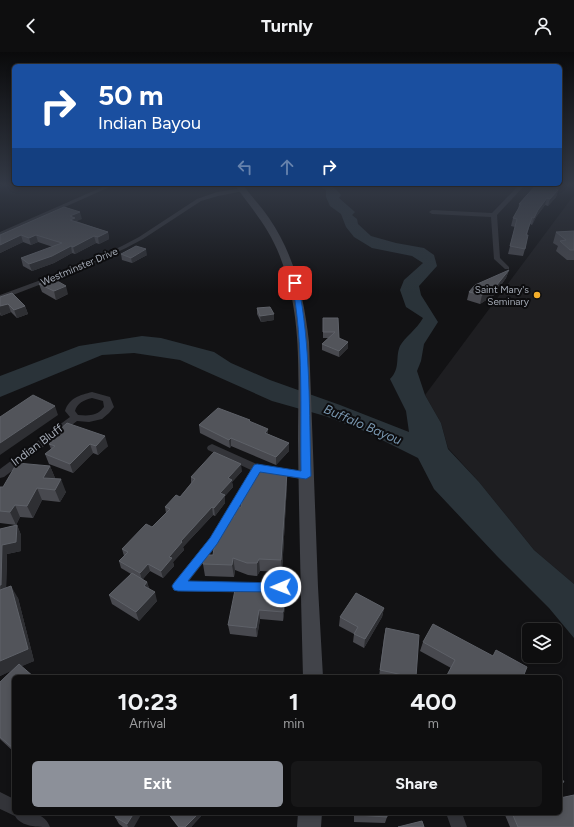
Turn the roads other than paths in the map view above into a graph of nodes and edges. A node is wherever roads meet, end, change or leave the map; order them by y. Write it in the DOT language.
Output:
graph roads {
  1 [pos="28,221"];
  2 [pos="166,221"];
  3 [pos="267,221"];
  4 [pos="494,221"];
  5 [pos="0,234"];
  6 [pos="508,268"];
  7 [pos="0,298"];
  8 [pos="75,418"];
  9 [pos="212,448"];
  10 [pos="257,468"];
  11 [pos="0,474"];
  12 [pos="306,476"];
  13 [pos="309,587"];
  14 [pos="313,675"];
  15 [pos="0,800"];
  16 [pos="12,807"];
  17 [pos="25,815"];
  18 [pos="310,815"];
  19 [pos="455,815"];
  20 [pos="42,827"];
  21 [pos="309,827"];
  22 [pos="459,827"];
  1 -- 5 [label="street"];
  2 -- 7 [label="street, Westminster Drive"];
  3 -- 12 [label="main road"];
  4 -- 6 [label="street"];
  8 -- 11 [label="street, Indian Bluff"];
  9 -- 10 [label="street"];
  10 -- 12 [label="street"];
  10 -- 13 [label="street"];
  12 -- 13 [label="main road"];
  13 -- 14 [label="main road"];
  15 -- 16 [label="street"];
  17 -- 20 [label="street"];
  18 -- 21 [label="main road"];
  19 -- 22 [label="street"];
}
